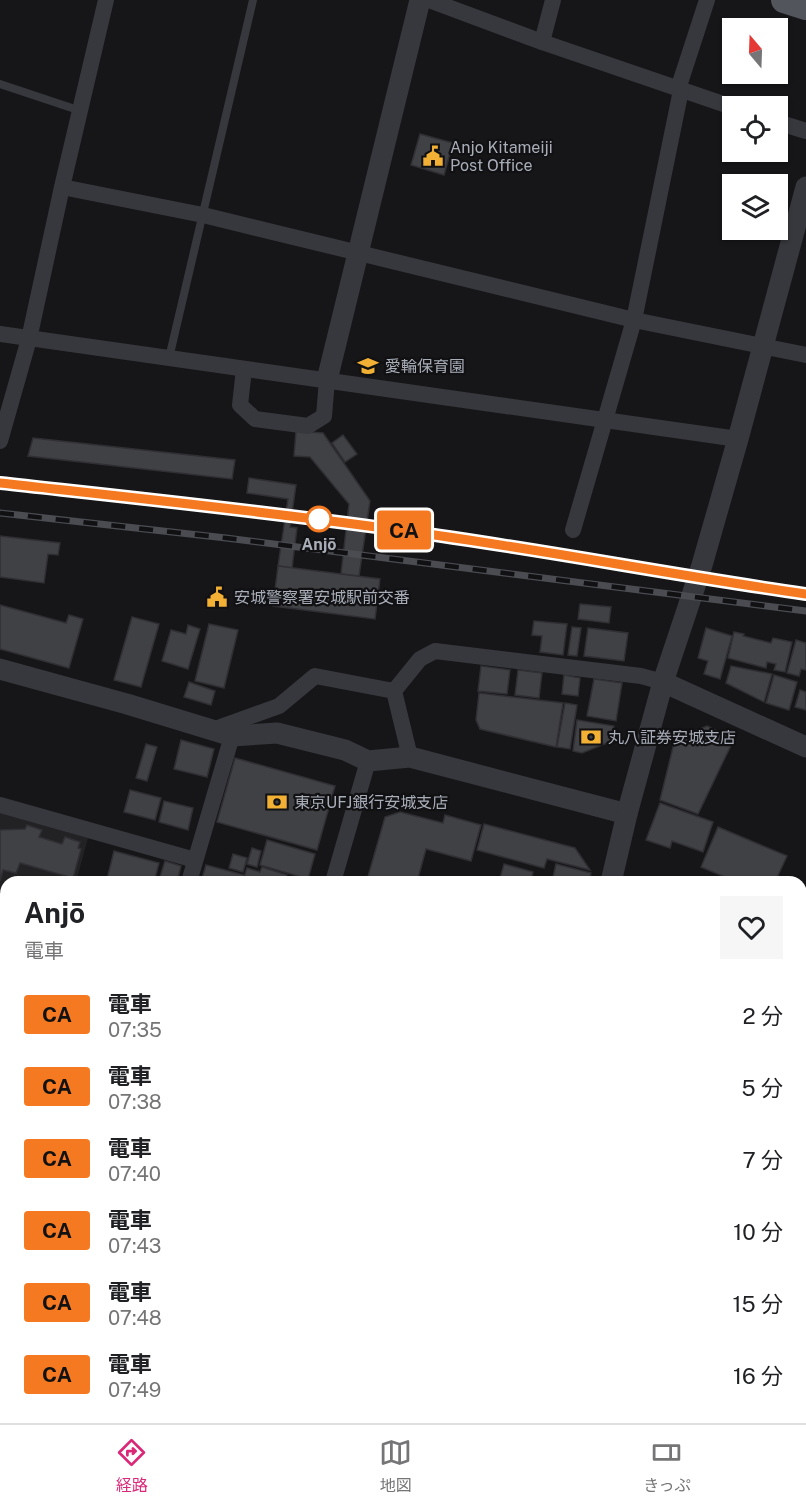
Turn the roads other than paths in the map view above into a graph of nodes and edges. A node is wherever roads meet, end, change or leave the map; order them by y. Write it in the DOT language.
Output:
graph roads {
  1 [pos="106,0"];
  2 [pos="253,0"];
  3 [pos="420,0"];
  4 [pos="429,0"];
  5 [pos="553,0"];
  6 [pos="706,0"];
  7 [pos="784,0"];
  8 [pos="806,7"];
  9 [pos="542,42"];
  10 [pos="0,84"];
  11 [pos="680,90"];
  12 [pos="722,104"];
  13 [pos="81,111"];
  14 [pos="788,125"];
  15 [pos="806,131"];
  16 [pos="62,187"];
  17 [pos="806,187"];
  18 [pos="203,215"];
  19 [pos="358,252"];
  20 [pos="634,320"];
  21 [pos="0,334"];
  22 [pos="29,339"];
  23 [pos="763,346"];
  24 [pos="806,355"];
  25 [pos="169,358"];
  26 [pos="244,369"];
  27 [pos="327,380"];
  28 [pos="606,420"];
  29 [pos="738,439"];
  30 [pos="0,441"];
  31 [pos="573,530"];
  32 [pos="0,669"];
  33 [pos="663,682"];
  34 [pos="394,691"];
  35 [pos="224,732"];
  36 [pos="806,747"];
  37 [pos="410,757"];
  38 [pos="368,760"];
  39 [pos="0,805"];
  40 [pos="627,814"];
  41 [pos="195,860"];
  42 [pos="191,876"];
  43 [pos="335,876"];
  44 [pos="612,876"];
  1 -- 13 [label="street"];
  2 -- 18 [label="lane"];
  3 -- 19 [label="street"];
  4 -- 9 [label="street"];
  5 -- 9 [label="street"];
  6 -- 11 [label="street"];
  7 -- 8 [label="main road"];
  9 -- 11 [label="street"];
  10 -- 13 [label="lane"];
  11 -- 12 [label="street"];
  11 -- 20 [label="street"];
  13 -- 16 [label="street"];
  14 -- 15 [label="street"];
  16 -- 18 [label="street"];
  16 -- 22 [label="street"];
  17 -- 23 [label="street"];
  18 -- 19 [label="street"];
  18 -- 25 [label="lane"];
  19 -- 20 [label="street"];
  19 -- 27 [label="street"];
  20 -- 23 [label="street"];
  20 -- 28 [label="street"];
  21 -- 22 [label="street"];
  22 -- 25 [label="street"];
  22 -- 30 [label="street"];
  23 -- 24 [label="street"];
  23 -- 29 [label="street"];
  25 -- 26 [label="street"];
  26 -- 27 [label="street"];
  26 -- 27 [label="street"];
  27 -- 28 [label="street"];
  28 -- 29 [label="street"];
  28 -- 31 [label="street"];
  29 -- 33 [label="street"];
  32 -- 35 [label="street"];
  33 -- 34 [label="street"];
  33 -- 36 [label="street"];
  33 -- 40 [label="street"];
  34 -- 35 [label="street"];
  34 -- 37 [label="street"];
  35 -- 38 [label="street"];
  35 -- 41 [label="street"];
  37 -- 38 [label="street"];
  37 -- 40 [label="street"];
  38 -- 43 [label="street"];
  39 -- 41 [label="street"];
  40 -- 44 [label="street"];
  41 -- 42 [label="street"];
}
